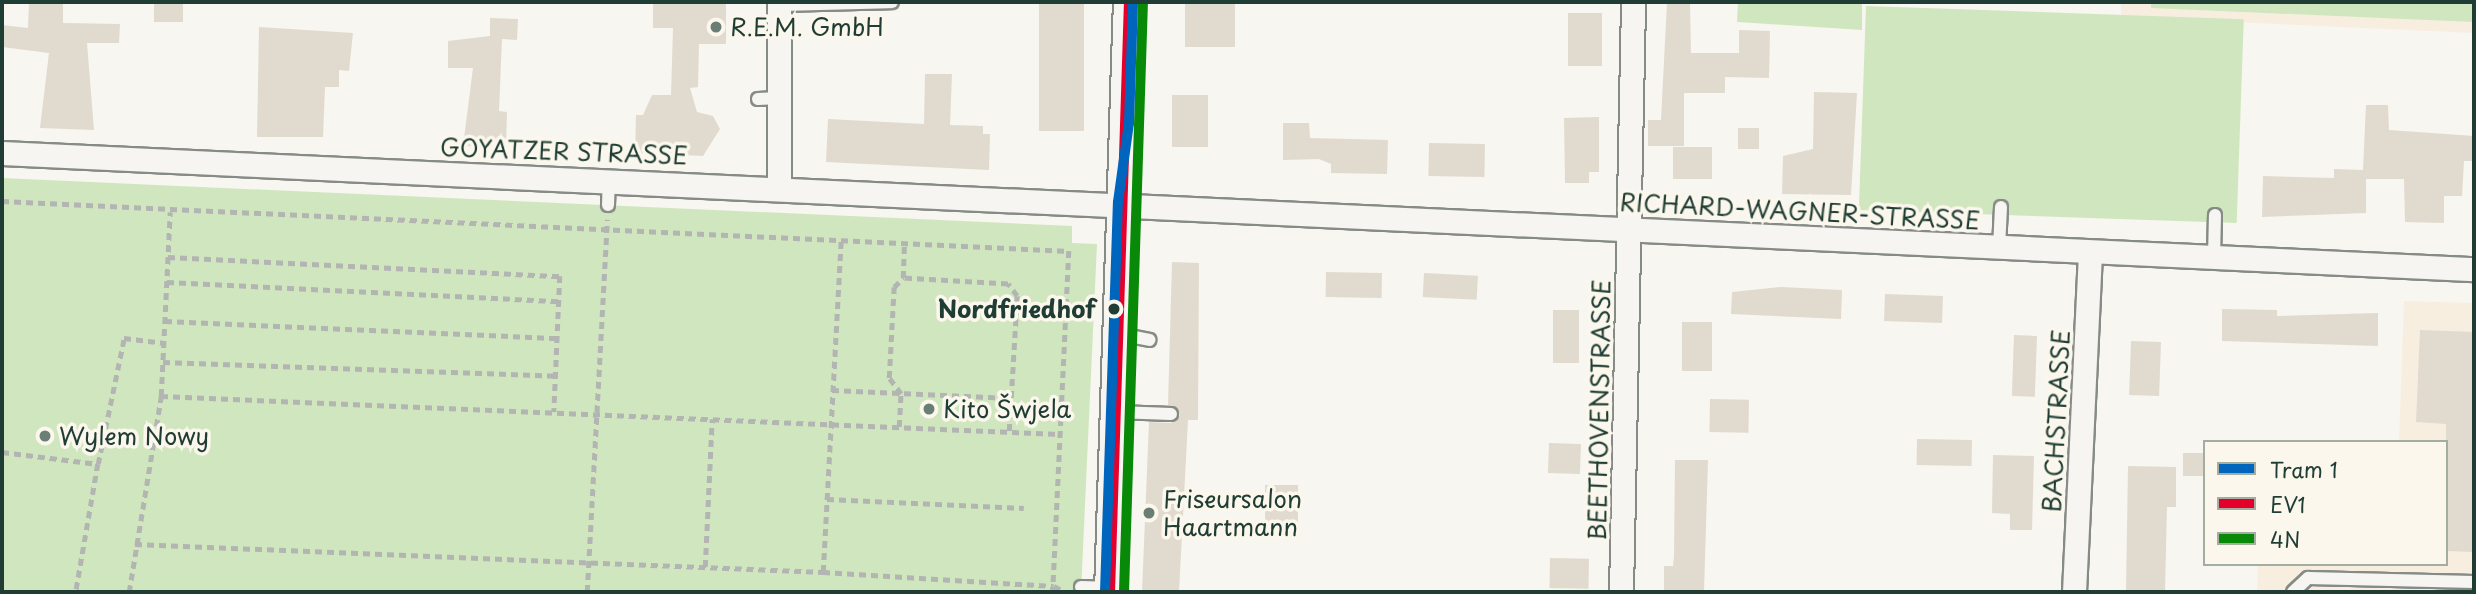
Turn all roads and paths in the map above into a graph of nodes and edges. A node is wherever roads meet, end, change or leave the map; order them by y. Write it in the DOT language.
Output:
graph roads {
  1 [pos="892,2"];
  2 [pos="1129,2"];
  3 [pos="1633,2"];
  4 [pos="779,3"];
  5 [pos="2,153"];
  6 [pos="609,179"];
  7 [pos="779,187"];
  8 [pos="2,201"];
  9 [pos="1124,202"];
  10 [pos="608,205"];
  11 [pos="2001,207"];
  12 [pos="170,212"];
  13 [pos="2215,215"];
  14 [pos="1630,229"];
  15 [pos="607,232"];
  16 [pos="841,241"];
  17 [pos="904,244"];
  18 [pos="1999,248"];
  19 [pos="2090,252"];
  20 [pos="168,257"];
  21 [pos="2214,258"];
  22 [pos="2474,269"];
  23 [pos="903,278"];
  24 [pos="167,282"];
  25 [pos="559,301"];
  26 [pos="165,321"];
  27 [pos="558,338"];
  28 [pos="163,342"];
  29 [pos="163,362"];
  30 [pos="556,376"];
  31 [pos="832,390"];
  32 [pos="901,394"];
  33 [pos="161,396"];
  34 [pos="1011,398"];
  35 [pos="554,412"];
  36 [pos="1117,412"];
  37 [pos="596,414"];
  38 [pos="1171,414"];
  39 [pos="712,419"];
  40 [pos="830,424"];
  41 [pos="899,427"];
  42 [pos="1009,431"];
  43 [pos="1060,434"];
  44 [pos="2,452"];
  45 [pos="97,464"];
  46 [pos="827,499"];
  47 [pos="1024,508"];
  48 [pos="135,544"];
  49 [pos="588,562"];
  50 [pos="705,567"];
  51 [pos="823,572"];
  52 [pos="2474,582"];
  53 [pos="1081,587"];
  54 [pos="1054,589"];
  55 [pos="1110,590"];
  56 [pos="76,592"];
  57 [pos="129,592"];
  58 [pos="587,592"];
  59 [pos="1065,592"];
  60 [pos="1621,592"];
  61 [pos="2074,592"];
  62 [pos="2293,592"];
  1 -- 4 [label="lane"];
  2 -- 9 [label="street"];
  3 -- 14 [label="street, BEETHOVENSTRASSE"];
  4 -- 7 [label="street"];
  5 -- 6 [label="street, GOYATZER STRASSE"];
  6 -- 7 [label="street, GOYATZER STRASSE"];
  6 -- 10 [label="lane"];
  7 -- 9 [label="street, GOYATZER STRASSE"];
  8 -- 12 [label="path"];
  9 -- 14 [label="street, RICHARD-WAGNER-STRASSE"];
  9 -- 36 [label="street"];
  10 -- 15 [label="path"];
  11 -- 18 [label="lane"];
  12 -- 15 [label="path"];
  12 -- 20 [label="path"];
  13 -- 21 [label="lane"];
  14 -- 18 [label="street, RICHARD-WAGNER-STRASSE"];
  14 -- 60 [label="street, BEETHOVENSTRASSE"];
  15 -- 16 [label="path"];
  15 -- 37 [label="path"];
  16 -- 17 [label="path"];
  16 -- 31 [label="path"];
  17 -- 23 [label="path"];
  17 -- 43 [label="path"];
  18 -- 19 [label="street, RICHARD-WAGNER-STRASSE"];
  19 -- 21 [label="street, RICHARD-WAGNER-STRASSE"];
  19 -- 61 [label="street, BACHSTRASSE"];
  20 -- 24 [label="path"];
  20 -- 25 [label="path"];
  21 -- 22 [label="street, RICHARD-WAGNER-STRASSE"];
  23 -- 32 [label="path"];
  23 -- 34 [label="path"];
  24 -- 25 [label="path"];
  24 -- 26 [label="path"];
  25 -- 27 [label="path"];
  26 -- 27 [label="path"];
  26 -- 28 [label="path"];
  27 -- 30 [label="path"];
  28 -- 29 [label="path"];
  28 -- 45 [label="path"];
  29 -- 30 [label="path"];
  29 -- 33 [label="path"];
  30 -- 35 [label="path"];
  31 -- 32 [label="path"];
  31 -- 40 [label="path"];
  32 -- 34 [label="path"];
  32 -- 41 [label="path"];
  33 -- 35 [label="path"];
  33 -- 48 [label="path"];
  34 -- 42 [label="path"];
  35 -- 37 [label="path"];
  36 -- 38 [label="lane"];
  36 -- 55 [label="street"];
  37 -- 39 [label="path"];
  37 -- 49 [label="path"];
  39 -- 40 [label="path"];
  39 -- 50 [label="path"];
  40 -- 41 [label="path"];
  40 -- 46 [label="path"];
  41 -- 42 [label="path"];
  42 -- 43 [label="path"];
  43 -- 54 [label="path"];
  44 -- 45 [label="path"];
  45 -- 56 [label="path"];
  46 -- 47 [label="path"];
  46 -- 51 [label="path"];
  48 -- 49 [label="path"];
  48 -- 57 [label="path"];
  49 -- 50 [label="path"];
  49 -- 58 [label="path"];
  50 -- 51 [label="path"];
  51 -- 54 [label="path"];
  52 -- 62 [label="lane"];
  53 -- 55 [label="lane"];
  54 -- 59 [label="path"];
}
